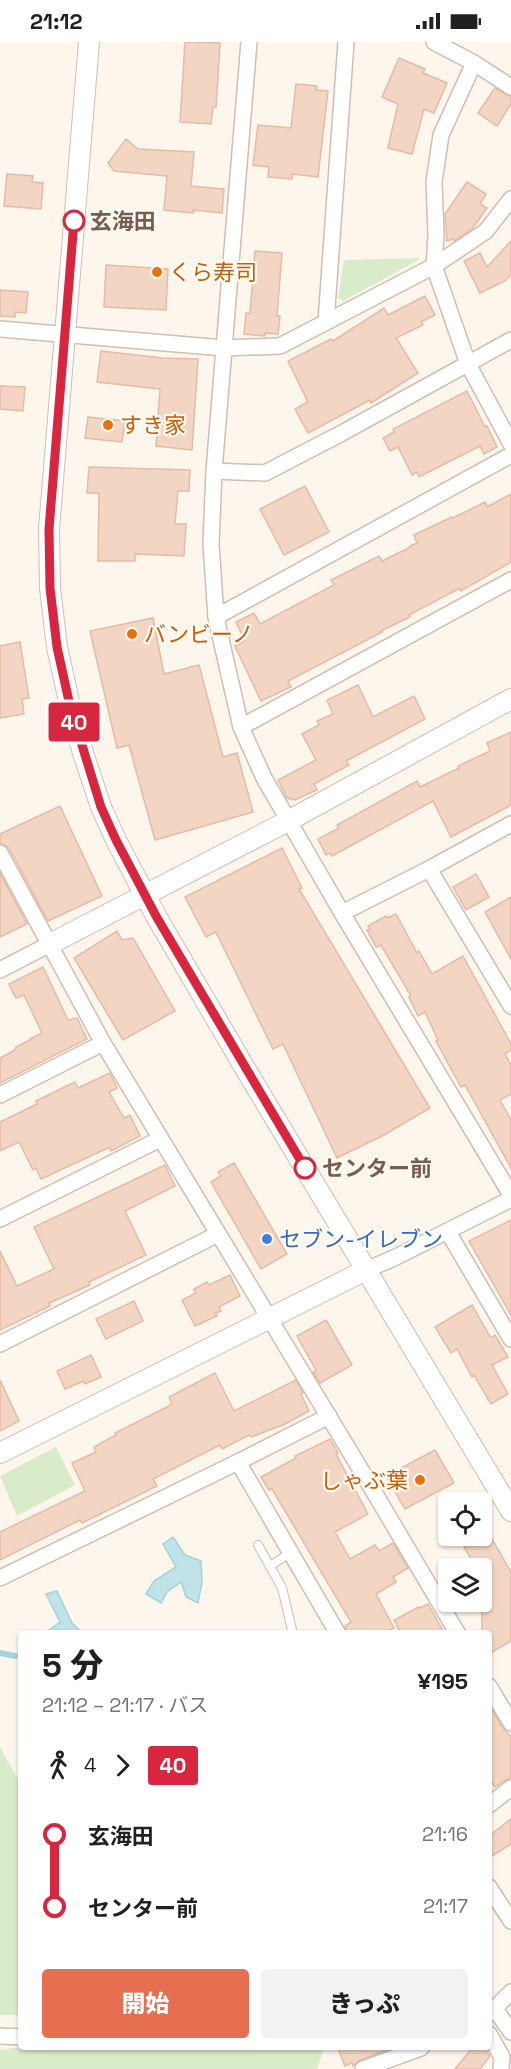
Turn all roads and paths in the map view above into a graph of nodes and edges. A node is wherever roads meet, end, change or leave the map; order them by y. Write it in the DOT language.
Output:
graph roads {
  1 [pos="89,42"];
  2 [pos="249,42"];
  3 [pos="346,42"];
  4 [pos="434,42"];
  5 [pos="474,63"];
  6 [pos="511,87"];
  7 [pos="511,199"];
  8 [pos="434,266"];
  9 [pos="326,322"];
  10 [pos="0,329"];
  11 [pos="64,335"];
  12 [pos="511,340"];
  13 [pos="224,348"];
  14 [pos="468,364"];
  15 [pos="511,444"];
  16 [pos="511,455"];
  17 [pos="214,471"];
  18 [pos="511,580"];
  19 [pos="216,617"];
  20 [pos="511,699"];
  21 [pos="241,727"];
  22 [pos="288,821"];
  23 [pos="511,824"];
  24 [pos="0,853"];
  25 [pos="429,869"];
  26 [pos="145,895"];
  27 [pos="342,913"];
  28 [pos="48,945"];
  29 [pos="0,970"];
  30 [pos="511,1006"];
  31 [pos="103,1043"];
  32 [pos="0,1095"];
  33 [pos="160,1139"];
  34 [pos="511,1197"];
  35 [pos="0,1219"];
  36 [pos="448,1232"];
  37 [pos="218,1234"];
  38 [pos="366,1270"];
  39 [pos="268,1318"];
  40 [pos="511,1339"];
  41 [pos="0,1344"];
  42 [pos="329,1416"];
  43 [pos="0,1453"];
  44 [pos="238,1462"];
  45 [pos="511,1512"];
  46 [pos="258,1545"];
  47 [pos="291,1553"];
  48 [pos="270,1566"];
  49 [pos="0,1578"];
  50 [pos="292,1630"];
  51 [pos="336,1630"];
  52 [pos="456,1630"];
  53 [pos="492,1691"];
  54 [pos="511,1723"];
  55 [pos="511,1788"];
  56 [pos="492,1803"];
  57 [pos="492,1892"];
  58 [pos="511,1921"];
  59 [pos="511,1992"];
  60 [pos="492,2012"];
  61 [pos="511,2032"];
  62 [pos="0,2036"];
  63 [pos="18,2037"];
  64 [pos="492,2040"];
  65 [pos="415,2050"];
  66 [pos="363,2069"];
  67 [pos="501,2069"];
  1 -- 11 [label="street"];
  2 -- 13 [label="street"];
  3 -- 9 [label="street"];
  4 -- 5 [label="street"];
  5 -- 6 [label="street"];
  5 -- 8 [label="street"];
  7 -- 8 [label="street"];
  8 -- 9 [label="street"];
  8 -- 14 [label="street"];
  9 -- 13 [label="street"];
  10 -- 11 [label="street"];
  11 -- 13 [label="street"];
  11 -- 26 [label="street"];
  12 -- 14 [label="street"];
  13 -- 17 [label="street"];
  14 -- 15 [label="street"];
  14 -- 17 [label="street"];
  16 -- 19 [label="street"];
  17 -- 19 [label="street"];
  18 -- 21 [label="street"];
  19 -- 21 [label="street"];
  20 -- 22 [label="street"];
  21 -- 22 [label="street"];
  22 -- 26 [label="street"];
  22 -- 27 [label="street"];
  23 -- 25 [label="street"];
  24 -- 28 [label="street"];
  25 -- 27 [label="street"];
  25 -- 30 [label="street"];
  26 -- 28 [label="street"];
  26 -- 38 [label="street"];
  27 -- 34 [label="street"];
  28 -- 29 [label="street"];
  28 -- 31 [label="street"];
  31 -- 32 [label="street"];
  31 -- 33 [label="street"];
  33 -- 35 [label="street"];
  33 -- 37 [label="street"];
  34 -- 36 [label="street"];
  36 -- 38 [label="street"];
  36 -- 40 [label="street"];
  37 -- 39 [label="street"];
  37 -- 41 [label="street"];
  38 -- 39 [label="street"];
  38 -- 45 [label="street"];
  39 -- 42 [label="street"];
  39 -- 43 [label="street"];
  42 -- 44 [label="street"];
  42 -- 52 [label="street"];
  44 -- 47 [label="street"];
  44 -- 49 [label="street"];
  46 -- 48 [label="lane"];
  47 -- 48 [label="lane"];
  47 -- 51 [label="street"];
  48 -- 50 [label="lane"];
  53 -- 54 [label="street"];
  55 -- 56 [label="street"];
  57 -- 58 [label="street"];
  59 -- 60 [label="street"];
  60 -- 61 [label="street"];
  62 -- 63 [label="street"];
  64 -- 67 [label="street"];
  65 -- 66 [label="street"];
}
